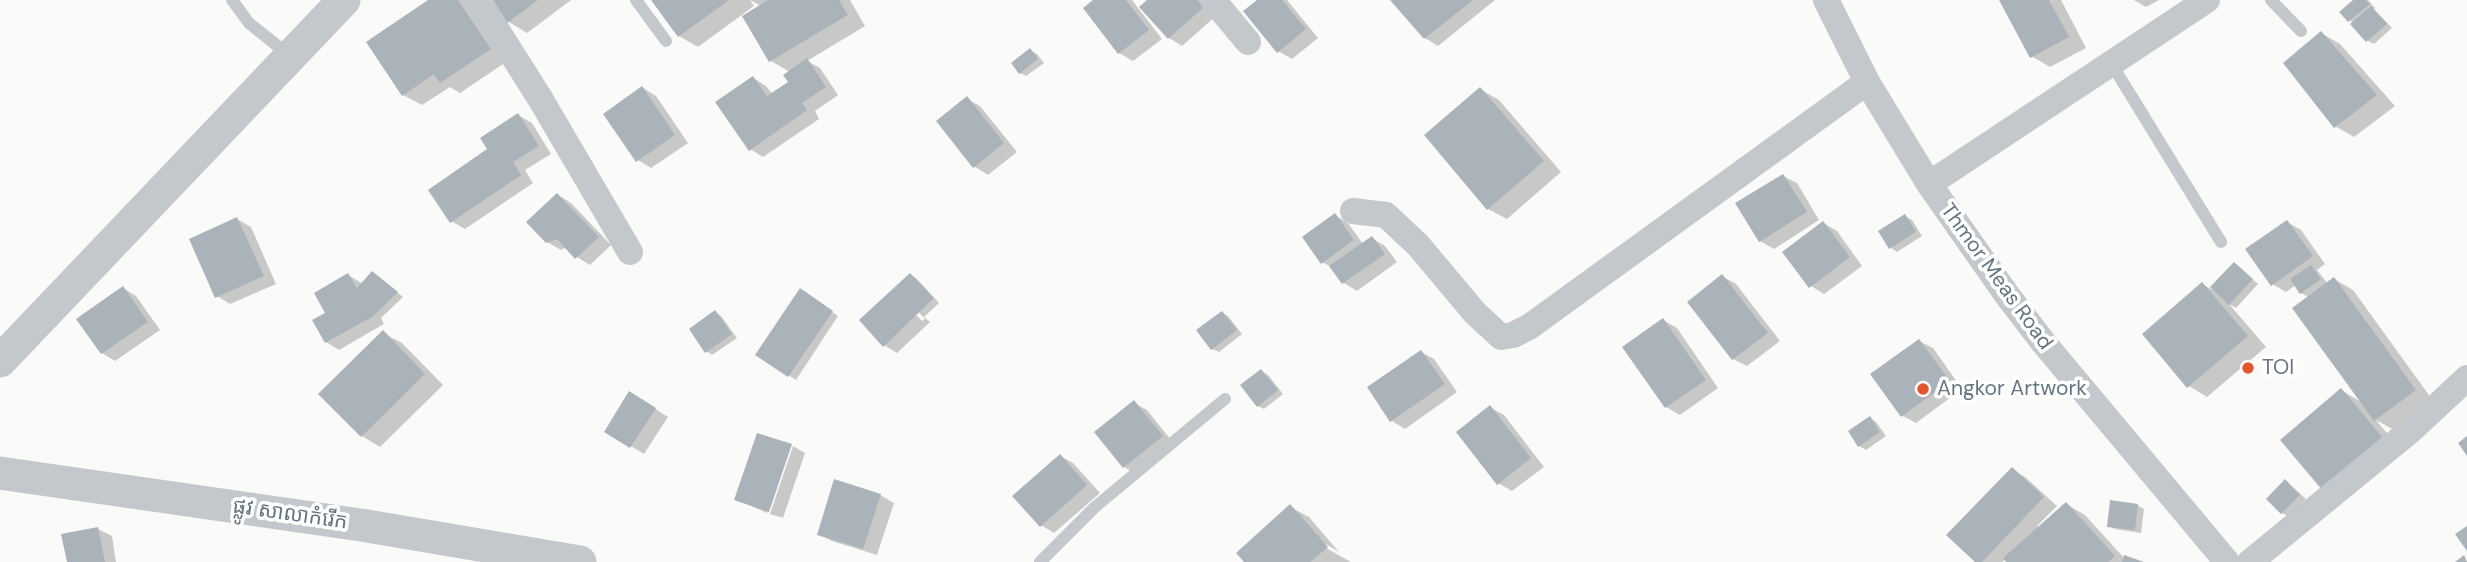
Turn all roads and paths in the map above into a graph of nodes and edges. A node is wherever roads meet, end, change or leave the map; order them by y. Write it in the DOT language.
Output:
graph roads {
  1 [pos="232,0"];
  2 [pos="344,0"];
  3 [pos="478,0"];
  4 [pos="636,0"];
  5 [pos="1213,0"];
  6 [pos="1826,0"];
  7 [pos="2207,0"];
  8 [pos="2271,0"];
  9 [pos="2301,31"];
  10 [pos="666,41"];
  11 [pos="1248,42"];
  12 [pos="290,56"];
  13 [pos="2111,63"];
  14 [pos="1867,82"];
  15 [pos="1929,184"];
  16 [pos="1353,211"];
  17 [pos="2221,242"];
  18 [pos="630,252"];
  19 [pos="0,361"];
  20 [pos="2467,378"];
  21 [pos="1225,399"];
  22 [pos="0,473"];
  23 [pos="580,562"];
  24 [pos="1040,562"];
  25 [pos="2227,562"];
  26 [pos="2250,562"];
  1 -- 12 [label="lane"];
  2 -- 12 [label="street"];
  3 -- 18 [label="street"];
  4 -- 10 [label="lane"];
  5 -- 11 [label="street"];
  6 -- 14 [label="street, Thmor Meas Road"];
  7 -- 13 [label="street"];
  8 -- 9 [label="lane"];
  12 -- 19 [label="street"];
  13 -- 15 [label="street"];
  13 -- 17 [label="lane"];
  14 -- 15 [label="street, Thmor Meas Road"];
  14 -- 16 [label="street"];
  15 -- 25 [label="street, Thmor Meas Road"];
  20 -- 26 [label="street"];
  21 -- 24 [label="lane"];
  22 -- 23 [label="street, ផ្លូវ សាលាកំរើក"];
}
